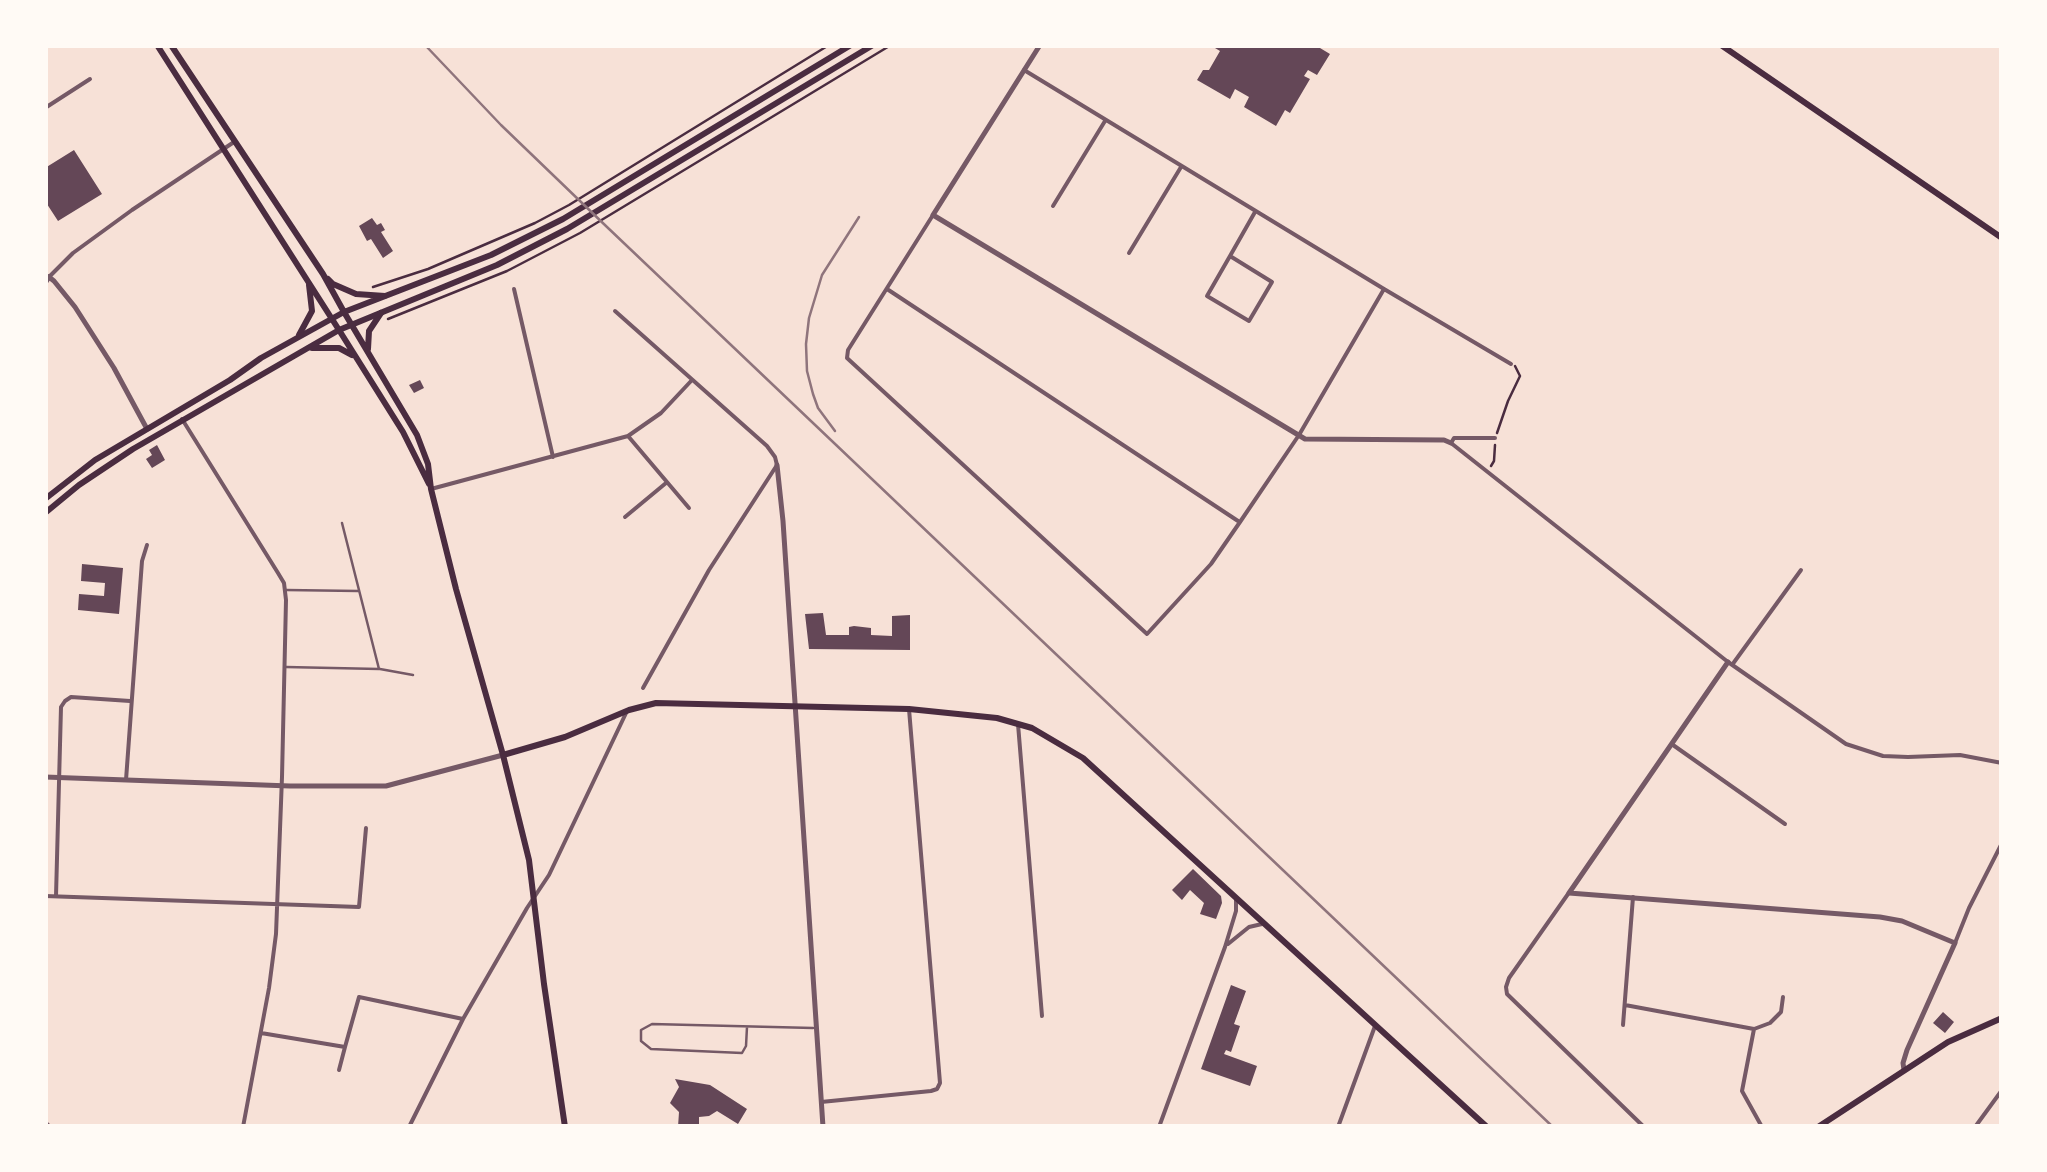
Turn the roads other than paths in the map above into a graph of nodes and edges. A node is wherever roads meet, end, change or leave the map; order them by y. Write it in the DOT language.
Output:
graph roads {
  1 [pos="157,45"];
  2 [pos="171,45"];
  3 [pos="851,45"];
  4 [pos="873,45"];
  5 [pos="1040,45"];
  6 [pos="1722,45"];
  7 [pos="1024,70"];
  8 [pos="90,79"];
  9 [pos="45,108"];
  10 [pos="1106,121"];
  11 [pos="236,141"];
  12 [pos="223,148"];
  13 [pos="1182,166"];
  14 [pos="1053,206"];
  15 [pos="1256,210"];
  16 [pos="933,216"];
  17 [pos="2002,238"];
  18 [pos="1129,253"];
  19 [pos="1230,256"];
  20 [pos="323,274"];
  21 [pos="46,278"];
  22 [pos="308,279"];
  23 [pos="514,289"];
  24 [pos="887,289"];
  25 [pos="1384,290"];
  26 [pos="385,296"];
  27 [pos="615,311"];
  28 [pos="344,312"];
  29 [pos="381,314"];
  30 [pos="332,318"];
  31 [pos="352,325"];
  32 [pos="340,330"];
  33 [pos="299,335"];
  34 [pos="305,348"];
  35 [pos="369,356"];
  36 [pos="358,360"];
  37 [pos="1511,364"];
  38 [pos="692,380"];
  39 [pos="182,419"];
  40 [pos="147,429"];
  41 [pos="1299,435"];
  42 [pos="628,436"];
  43 [pos="1495,438"];
  44 [pos="1451,443"];
  45 [pos="552,457"];
  46 [pos="777,465"];
  47 [pos="666,483"];
  48 [pos="432,490"];
  49 [pos="45,499"];
  50 [pos="689,508"];
  51 [pos="45,512"];
  52 [pos="625,517"];
  53 [pos="1240,522"];
  54 [pos="342,523"];
  55 [pos="147,545"];
  56 [pos="1801,570"];
  57 [pos="284,590"];
  58 [pos="359,591"];
  59 [pos="1730,664"];
  60 [pos="284,666"];
  61 [pos="378,669"];
  62 [pos="413,675"];
  63 [pos="644,688"];
  64 [pos="130,701"];
  65 [pos="794,707"];
  66 [pos="909,709"];
  67 [pos="627,711"];
  68 [pos="1018,724"];
  69 [pos="1673,745"];
  70 [pos="503,755"];
  71 [pos="2002,763"];
  72 [pos="45,777"];
  73 [pos="59,778"];
  74 [pos="126,780"];
  75 [pos="282,786"];
  76 [pos="1785,824"];
  77 [pos="366,828"];
  78 [pos="2002,843"];
  79 [pos="45,860"];
  80 [pos="56,860"];
  81 [pos="1570,893"];
  82 [pos="45,896"];
  83 [pos="56,896"];
  84 [pos="1633,897"];
  85 [pos="534,899"];
  86 [pos="1236,899"];
  87 [pos="277,903"];
  88 [pos="1263,924"];
  89 [pos="1956,943"];
  90 [pos="1224,948"];
  91 [pos="1783,997"];
  92 [pos="1624,1005"];
  93 [pos="1042,1016"];
  94 [pos="2002,1018"];
  95 [pos="463,1019"];
  96 [pos="1375,1026"];
  97 [pos="1623,1026"];
  98 [pos="747,1027"];
  99 [pos="815,1028"];
  100 [pos="1754,1029"];
  101 [pos="261,1033"];
  102 [pos="345,1047"];
  103 [pos="339,1070"];
  104 [pos="1904,1070"];
  105 [pos="2002,1090"];
  106 [pos="821,1102"];
  107 [pos="45,1122"];
  108 [pos="50,1127"];
  109 [pos="243,1127"];
  110 [pos="409,1127"];
  111 [pos="564,1127"];
  112 [pos="823,1127"];
  113 [pos="1159,1127"];
  114 [pos="1338,1127"];
  115 [pos="1488,1127"];
  116 [pos="1644,1127"];
  117 [pos="1762,1127"];
  118 [pos="1818,1127"];
  119 [pos="1975,1127"];
  1 -- 12 [label="main road"];
  2 -- 11 [label="main road"];
  3 -- 26 [label="main road"];
  4 -- 29 [label="main road"];
  5 -- 7 [label="street"];
  6 -- 17 [label="main road"];
  7 -- 10 [label="street"];
  7 -- 16 [label="street"];
  8 -- 9 [label="street"];
  10 -- 13 [label="street"];
  10 -- 14 [label="street"];
  11 -- 12 [label="street"];
  11 -- 20 [label="main road"];
  12 -- 21 [label="street"];
  12 -- 22 [label="main road"];
  13 -- 15 [label="street"];
  13 -- 18 [label="street"];
  15 -- 19 [label="street"];
  15 -- 25 [label="street"];
  16 -- 24 [label="street"];
  16 -- 41 [label="street"];
  19 -- 19 [label="street"];
  20 -- 26 [label="main road"];
  20 -- 28 [label="main road"];
  21 -- 40 [label="street"];
  22 -- 30 [label="main road"];
  22 -- 33 [label="main road"];
  23 -- 45 [label="street"];
  24 -- 53 [label="street"];
  24 -- 53 [label="street"];
  25 -- 37 [label="street"];
  25 -- 41 [label="street"];
  26 -- 28 [label="main road"];
  27 -- 38 [label="street"];
  28 -- 30 [label="main road"];
  28 -- 31 [label="main road"];
  29 -- 31 [label="main road"];
  29 -- 35 [label="main road"];
  30 -- 32 [label="main road"];
  30 -- 33 [label="main road"];
  31 -- 32 [label="main road"];
  31 -- 35 [label="main road"];
  32 -- 34 [label="main road"];
  32 -- 36 [label="main road"];
  33 -- 40 [label="main road"];
  34 -- 36 [label="main road"];
  34 -- 39 [label="main road"];
  35 -- 48 [label="main road"];
  36 -- 48 [label="main road"];
  38 -- 42 [label="street"];
  38 -- 46 [label="street"];
  39 -- 51 [label="main road"];
  39 -- 57 [label="street"];
  40 -- 49 [label="main road"];
  41 -- 44 [label="street"];
  41 -- 53 [label="street"];
  42 -- 45 [label="street"];
  42 -- 47 [label="street"];
  43 -- 44 [label="street"];
  44 -- 59 [label="street"];
  45 -- 48 [label="street"];
  46 -- 63 [label="street"];
  46 -- 65 [label="street"];
  47 -- 50 [label="street"];
  47 -- 52 [label="street"];
  48 -- 70 [label="main road"];
  54 -- 58 [label="lane"];
  55 -- 64 [label="street"];
  56 -- 59 [label="street"];
  57 -- 58 [label="lane"];
  57 -- 60 [label="street"];
  58 -- 61 [label="lane"];
  59 -- 69 [label="street"];
  59 -- 71 [label="street"];
  60 -- 61 [label="lane"];
  60 -- 75 [label="street"];
  61 -- 62 [label="lane"];
  64 -- 73 [label="street"];
  64 -- 74 [label="street"];
  65 -- 66 [label="main road"];
  65 -- 67 [label="main road"];
  65 -- 99 [label="street"];
  66 -- 68 [label="main road"];
  66 -- 106 [label="street"];
  67 -- 70 [label="main road"];
  67 -- 85 [label="street"];
  68 -- 86 [label="main road"];
  68 -- 93 [label="street"];
  69 -- 76 [label="street"];
  69 -- 81 [label="street"];
  70 -- 75 [label="street"];
  70 -- 85 [label="main road"];
  72 -- 73 [label="street"];
  73 -- 74 [label="street"];
  73 -- 80 [label="street"];
  74 -- 75 [label="street"];
  75 -- 87 [label="street"];
  77 -- 87 [label="street"];
  78 -- 89 [label="street"];
  79 -- 80 [label="street"];
  80 -- 83 [label="street"];
  81 -- 84 [label="street"];
  81 -- 116 [label="street"];
  82 -- 83 [label="street"];
  83 -- 87 [label="street"];
  84 -- 89 [label="street"];
  84 -- 92 [label="street"];
  85 -- 95 [label="street"];
  85 -- 111 [label="main road"];
  86 -- 88 [label="main road"];
  86 -- 90 [label="street"];
  87 -- 101 [label="street"];
  88 -- 90 [label="street"];
  88 -- 96 [label="main road"];
  89 -- 104 [label="street"];
  90 -- 113 [label="street"];
  91 -- 100 [label="street"];
  92 -- 97 [label="street"];
  92 -- 100 [label="street"];
  94 -- 104 [label="main road"];
  95 -- 102 [label="street"];
  95 -- 110 [label="street"];
  96 -- 114 [label="street"];
  96 -- 115 [label="main road"];
  98 -- 98 [label="lane"];
  98 -- 99 [label="lane"];
  99 -- 106 [label="street"];
  100 -- 117 [label="street"];
  101 -- 102 [label="street"];
  101 -- 109 [label="street"];
  102 -- 103 [label="street"];
  104 -- 118 [label="main road"];
  105 -- 119 [label="street"];
  106 -- 112 [label="street"];
  107 -- 108 [label="street"];
}
